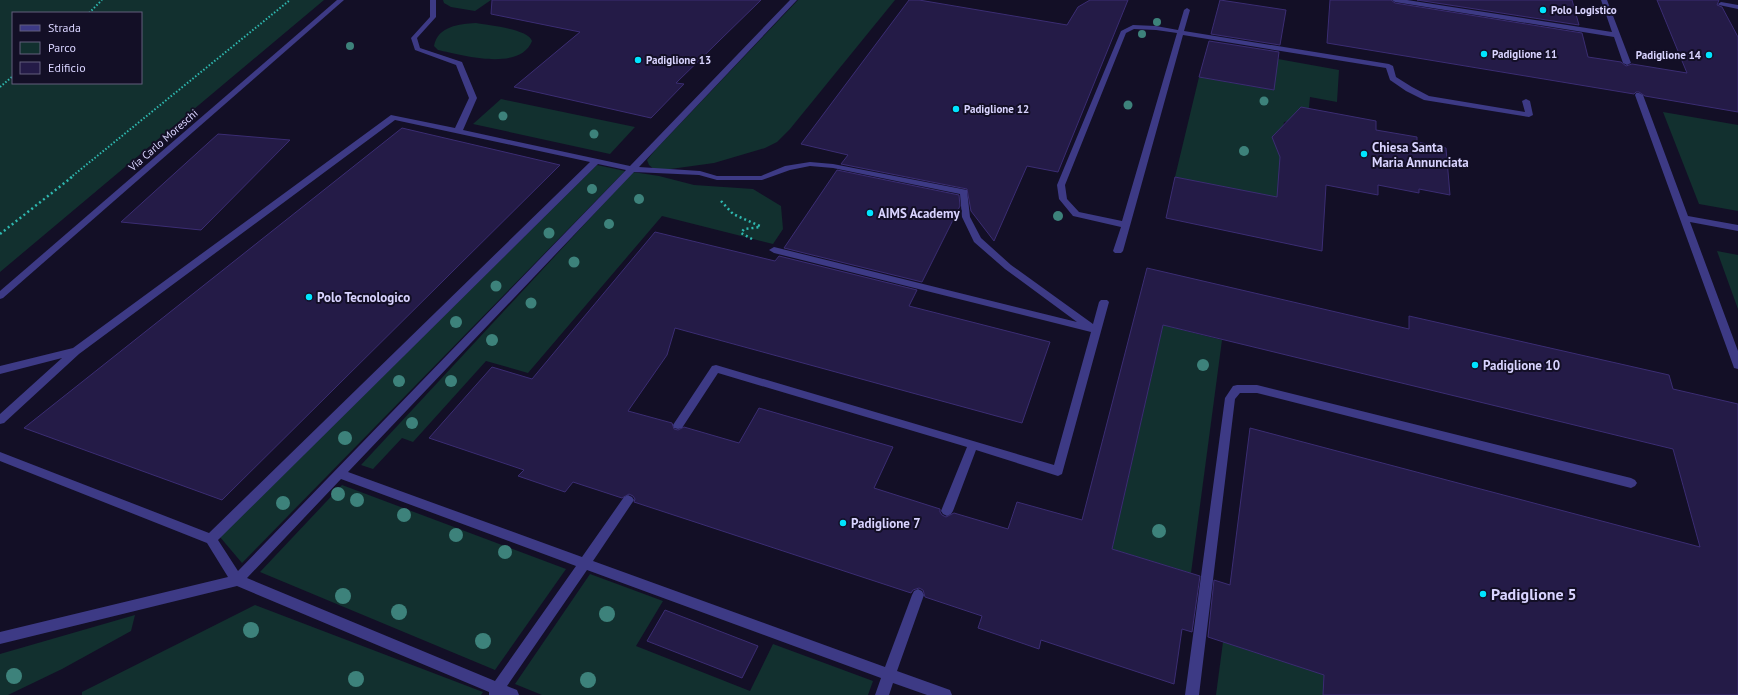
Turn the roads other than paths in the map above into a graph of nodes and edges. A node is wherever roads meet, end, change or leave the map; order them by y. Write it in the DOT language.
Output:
graph roads {
  1 [pos="340,0"];
  2 [pos="433,0"];
  3 [pos="794,0"];
  4 [pos="1395,0"];
  5 [pos="1604,0"];
  6 [pos="1721,4"];
  7 [pos="1738,7"];
  8 [pos="1187,10"];
  9 [pos="1180,32"];
  10 [pos="1617,35"];
  11 [pos="1627,63"];
  12 [pos="1639,95"];
  13 [pos="1526,101"];
  14 [pos="458,131"];
  15 [pos="596,161"];
  16 [pos="632,169"];
  17 [pos="1684,218"];
  18 [pos="1126,225"];
  19 [pos="1738,228"];
  20 [pos="774,250"];
  21 [pos="1118,251"];
  22 [pos="0,296"];
  23 [pos="1104,302"];
  24 [pos="1096,331"];
  25 [pos="76,351"];
  26 [pos="1738,365"];
  27 [pos="0,370"];
  28 [pos="0,420"];
  29 [pos="678,425"];
  30 [pos="973,445"];
  31 [pos="0,456"];
  32 [pos="339,474"];
  33 [pos="1631,483"];
  34 [pos="628,500"];
  35 [pos="947,510"];
  36 [pos="211,539"];
  37 [pos="585,563"];
  38 [pos="237,580"];
  39 [pos="918,595"];
  40 [pos="0,638"];
  41 [pos="890,675"];
  42 [pos="496,692"];
  43 [pos="512,695"];
  44 [pos="882,695"];
  45 [pos="945,695"];
  46 [pos="1192,695"];
  1 -- 22 [label="street, Via Carlo Moreschi"];
  2 -- 14 [label="street"];
  3 -- 16 [label="street"];
  4 -- 10 [label="street"];
  5 -- 10 [label="street"];
  6 -- 7 [label="street"];
  8 -- 9 [label="street"];
  9 -- 13 [label="street"];
  9 -- 18 [label="street"];
  9 -- 18 [label="street"];
  10 -- 11 [label="street"];
  12 -- 17 [label="street"];
  14 -- 15 [label="street"];
  14 -- 25 [label="street"];
  15 -- 16 [label="street"];
  15 -- 36 [label="street"];
  16 -- 24 [label="street"];
  16 -- 32 [label="street"];
  17 -- 19 [label="street"];
  17 -- 26 [label="street"];
  18 -- 21 [label="street"];
  20 -- 24 [label="street"];
  23 -- 24 [label="street"];
  24 -- 30 [label="street"];
  25 -- 27 [label="street"];
  25 -- 28 [label="street"];
  29 -- 30 [label="street"];
  30 -- 35 [label="street"];
  31 -- 36 [label="street"];
  32 -- 37 [label="street"];
  32 -- 38 [label="street"];
  33 -- 46 [label="street"];
  34 -- 37 [label="street"];
  36 -- 38 [label="street"];
  37 -- 41 [label="street"];
  37 -- 42 [label="street"];
  38 -- 40 [label="street"];
  38 -- 42 [label="street"];
  39 -- 41 [label="street"];
  41 -- 44 [label="street"];
  41 -- 45 [label="street"];
  42 -- 43 [label="street"];
}
